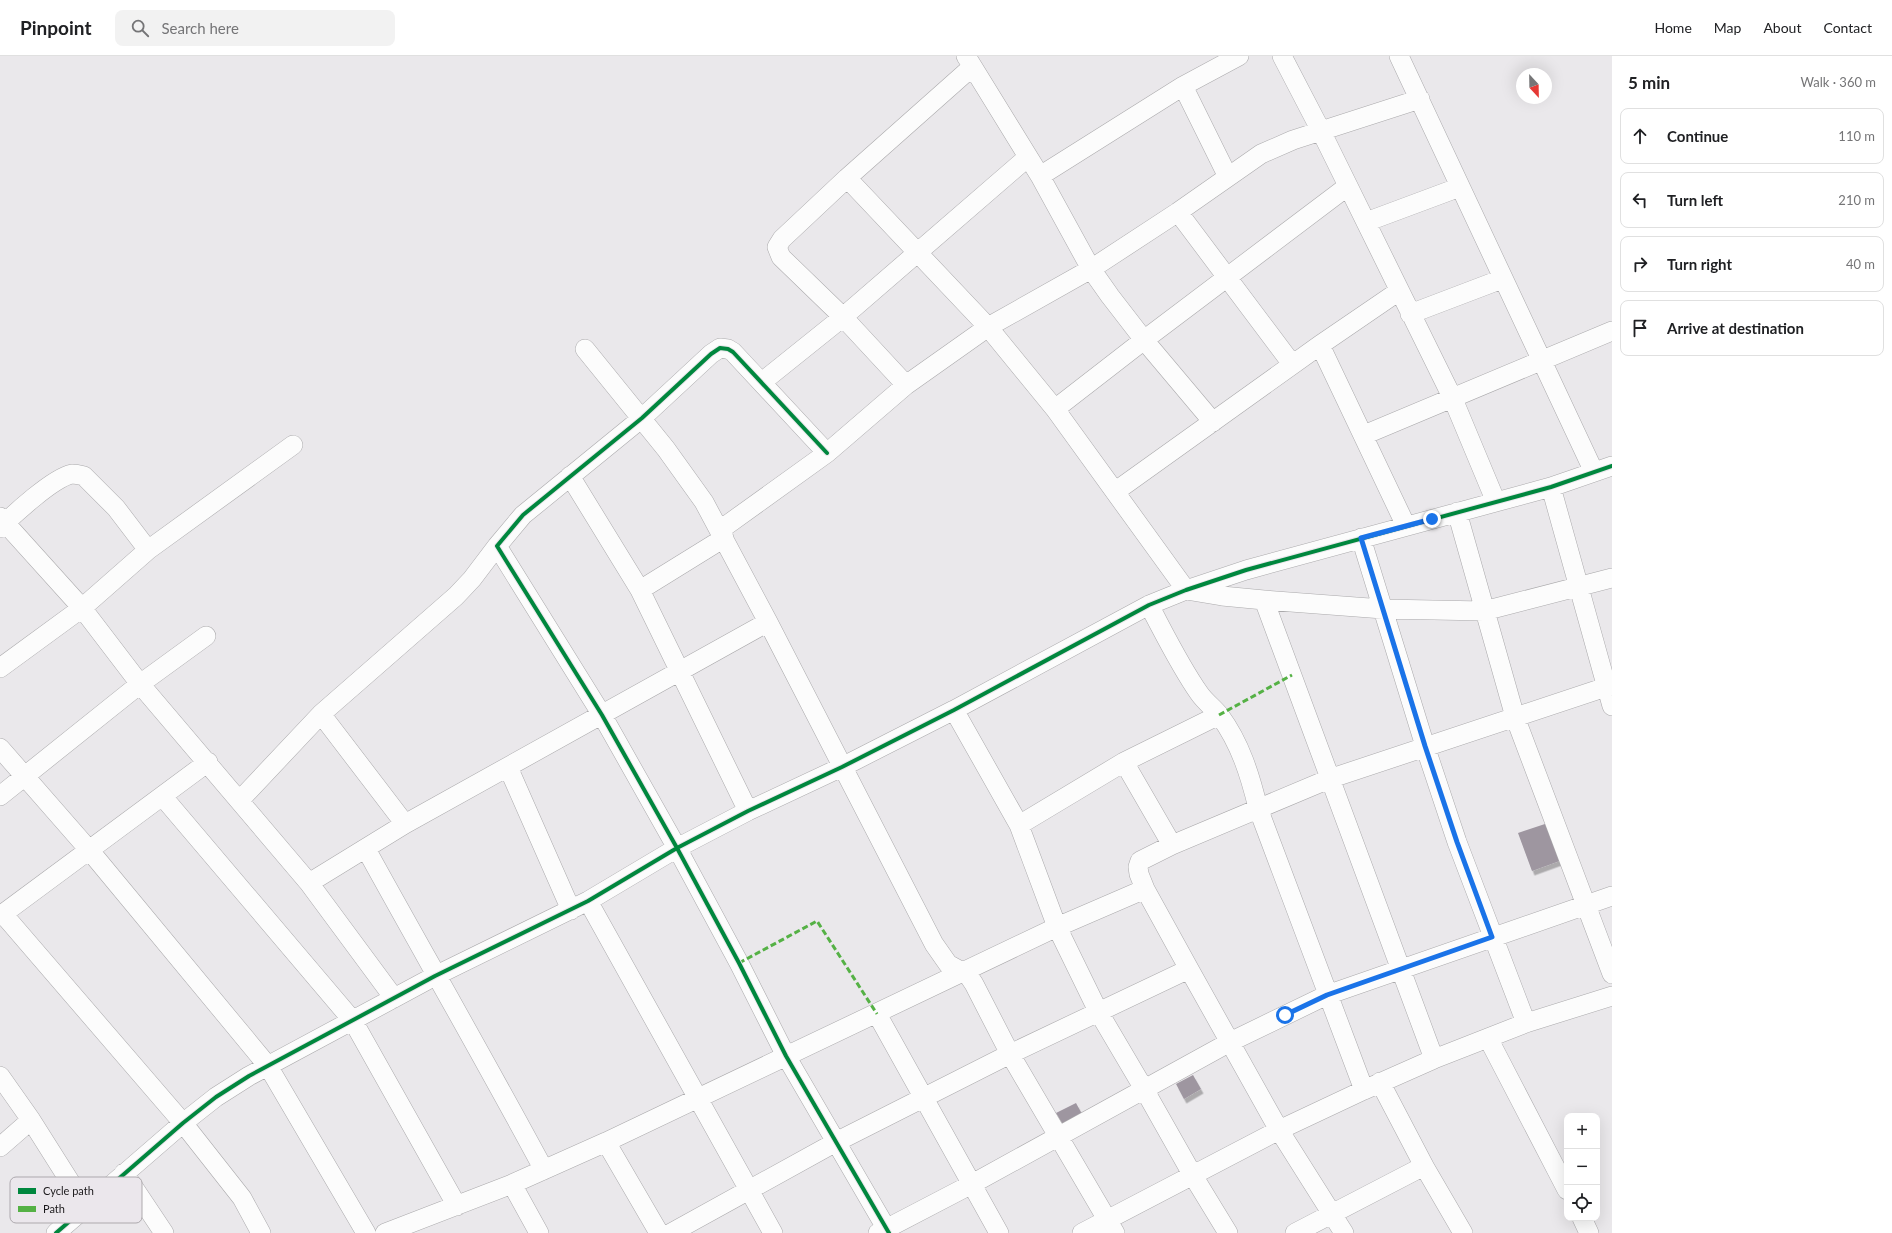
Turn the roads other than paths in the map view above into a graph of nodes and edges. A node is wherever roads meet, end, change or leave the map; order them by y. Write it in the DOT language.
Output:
graph roads {
  1 [pos="1239,56"];
  2 [pos="1282,56"];
  3 [pos="1399,56"];
  4 [pos="969,62"];
  5 [pos="1183,86"];
  6 [pos="1420,99"];
  7 [pos="1321,130"];
  8 [pos="1028,157"];
  9 [pos="1040,176"];
  10 [pos="1228,177"];
  11 [pos="847,178"];
  12 [pos="1348,186"];
  13 [pos="1460,187"];
  14 [pos="1178,212"];
  15 [pos="1366,222"];
  16 [pos="917,253"];
  17 [pos="1091,268"];
  18 [pos="1226,278"];
  19 [pos="1502,279"];
  20 [pos="1399,291"];
  21 [pos="1410,314"];
  22 [pos="843,317"];
  23 [pos="988,327"];
  24 [pos="1612,331"];
  25 [pos="1144,340"];
  26 [pos="1320,345"];
  27 [pos="585,349"];
  28 [pos="1542,362"];
  29 [pos="1292,364"];
  30 [pos="762,382"];
  31 [pos="906,385"];
  32 [pos="1453,399"];
  33 [pos="1055,409"];
  34 [pos="642,418"];
  35 [pos="1213,422"];
  36 [pos="1364,435"];
  37 [pos="293,444"];
  38 [pos="827,453"];
  39 [pos="1603,469"];
  40 [pos="570,476"];
  41 [pos="1551,487"];
  42 [pos="1116,491"];
  43 [pos="1496,502"];
  44 [pos="1457,512"];
  45 [pos="2,523"];
  46 [pos="1406,526"];
  47 [pos="722,534"];
  48 [pos="1361,538"];
  49 [pos="497,546"];
  50 [pos="148,550"];
  51 [pos="1612,578"];
  52 [pos="1579,587"];
  53 [pos="640,590"];
  54 [pos="1186,590"];
  55 [pos="1264,600"];
  56 [pos="1149,605"];
  57 [pos="82,608"];
  58 [pos="1383,609"];
  59 [pos="1484,611"];
  60 [pos="768,622"];
  61 [pos="206,636"];
  62 [pos="0,668"];
  63 [pos="679,670"];
  64 [pos="140,684"];
  65 [pos="1609,686"];
  66 [pos="1612,706"];
  67 [pos="954,710"];
  68 [pos="322,714"];
  69 [pos="602,715"];
  70 [pos="1219,715"];
  71 [pos="1515,717"];
  72 [pos="1425,746"];
  73 [pos="0,748"];
  74 [pos="208,762"];
  75 [pos="1124,762"];
  76 [pos="508,767"];
  77 [pos="842,767"];
  78 [pos="24,777"];
  79 [pos="1329,779"];
  80 [pos="0,796"];
  81 [pos="163,797"];
  82 [pos="240,800"];
  83 [pos="1258,808"];
  84 [pos="748,811"];
  85 [pos="405,824"];
  86 [pos="1019,825"];
  87 [pos="1172,845"];
  88 [pos="677,848"];
  89 [pos="366,849"];
  90 [pos="90,851"];
  91 [pos="309,883"];
  92 [pos="1145,888"];
  93 [pos="1612,896"];
  94 [pos="588,901"];
  95 [pos="1585,904"];
  96 [pos="571,910"];
  97 [pos="1,915"];
  98 [pos="1057,927"];
  99 [pos="1492,937"];
  100 [pos="1189,969"];
  101 [pos="1400,969"];
  102 [pos="963,973"];
  103 [pos="1612,974"];
  104 [pos="436,976"];
  105 [pos="1327,995"];
  106 [pos="1612,996"];
  107 [pos="394,998"];
  108 [pos="1098,1011"];
  109 [pos="877,1014"];
  110 [pos="353,1021"];
  111 [pos="1526,1023"];
  112 [pos="1488,1038"];
  113 [pos="1230,1042"];
  114 [pos="1010,1054"];
  115 [pos="786,1056"];
  116 [pos="1434,1059"];
  117 [pos="268,1066"];
  118 [pos="0,1076"];
  119 [pos="1372,1086"];
  120 [pos="1144,1089"];
  121 [pos="699,1099"];
  122 [pos="925,1099"];
  123 [pos="31,1120"];
  124 [pos="183,1123"];
  125 [pos="1279,1130"];
  126 [pos="1058,1136"];
  127 [pos="606,1142"];
  128 [pos="836,1142"];
  129 [pos="0,1147"];
  130 [pos="1424,1166"];
  131 [pos="544,1170"];
  132 [pos="124,1173"];
  133 [pos="1192,1174"];
  134 [pos="67,1177"];
  135 [pos="120,1177"];
  136 [pos="127,1177"];
  137 [pos="512,1184"];
  138 [pos="972,1184"];
  139 [pos="1564,1185"];
  140 [pos="749,1192"];
  141 [pos="142,1200"];
  142 [pos="457,1206"];
  143 [pos="1332,1215"];
  144 [pos="1583,1221"];
  145 [pos="68,1223"];
  146 [pos="1112,1226"];
  147 [pos="884,1231"];
  148 [pos="56,1233"];
  149 [pos="164,1233"];
  150 [pos="261,1233"];
  151 [pos="366,1233"];
  152 [pos="385,1233"];
  153 [pos="539,1233"];
  154 [pos="659,1233"];
  155 [pos="671,1233"];
  156 [pos="773,1233"];
  157 [pos="999,1233"];
  158 [pos="1082,1233"];
  159 [pos="1228,1233"];
  160 [pos="1295,1233"];
  161 [pos="1344,1233"];
  162 [pos="1463,1233"];
  163 [pos="1589,1233"];
  1 -- 5 [label="street"];
  2 -- 7 [label="street"];
  3 -- 6 [label="street"];
  4 -- 8 [label="street"];
  4 -- 11 [label="street"];
  5 -- 9 [label="street"];
  5 -- 10 [label="street"];
  6 -- 7 [label="street"];
  6 -- 13 [label="street"];
  7 -- 10 [label="street"];
  7 -- 12 [label="street"];
  8 -- 9 [label="street"];
  8 -- 16 [label="street"];
  9 -- 17 [label="street"];
  10 -- 14 [label="street"];
  11 -- 16 [label="street"];
  11 -- 22 [label="street"];
  12 -- 15 [label="street"];
  12 -- 18 [label="street"];
  13 -- 15 [label="street"];
  13 -- 19 [label="street"];
  14 -- 17 [label="street"];
  14 -- 18 [label="street"];
  15 -- 20 [label="street"];
  16 -- 22 [label="street"];
  16 -- 23 [label="street"];
  17 -- 23 [label="street"];
  17 -- 25 [label="street"];
  18 -- 25 [label="street"];
  18 -- 29 [label="street"];
  19 -- 21 [label="street"];
  19 -- 28 [label="street"];
  20 -- 21 [label="street"];
  20 -- 26 [label="street"];
  21 -- 32 [label="street"];
  22 -- 30 [label="street"];
  22 -- 31 [label="street"];
  23 -- 31 [label="street"];
  23 -- 33 [label="street"];
  24 -- 28 [label="street"];
  25 -- 33 [label="street"];
  25 -- 35 [label="street"];
  26 -- 29 [label="street"];
  26 -- 36 [label="street"];
  27 -- 34 [label="street"];
  28 -- 32 [label="street"];
  28 -- 39 [label="street"];
  29 -- 35 [label="street"];
  30 -- 34 [label="street"];
  30 -- 38 [label="street"];
  31 -- 38 [label="street"];
  32 -- 36 [label="street"];
  32 -- 43 [label="street"];
  33 -- 42 [label="street"];
  34 -- 40 [label="street"];
  34 -- 47 [label="street"];
  35 -- 42 [label="street"];
  36 -- 46 [label="street"];
  37 -- 50 [label="street"];
  38 -- 47 [label="street"];
  39 -- 41 [label="street"];
  40 -- 49 [label="street"];
  40 -- 53 [label="street"];
  41 -- 43 [label="street"];
  41 -- 52 [label="street"];
  42 -- 54 [label="street"];
  43 -- 44 [label="street"];
  44 -- 46 [label="street"];
  44 -- 59 [label="street"];
  45 -- 50 [label="street"];
  45 -- 57 [label="street"];
  46 -- 48 [label="street"];
  47 -- 53 [label="street"];
  47 -- 60 [label="street"];
  48 -- 54 [label="street"];
  48 -- 58 [label="street"];
  49 -- 68 [label="street"];
  49 -- 69 [label="street"];
  50 -- 57 [label="street"];
  51 -- 52 [label="street"];
  52 -- 59 [label="street"];
  52 -- 65 [label="street"];
  53 -- 63 [label="street"];
  54 -- 55 [label="street"];
  54 -- 56 [label="street"];
  55 -- 58 [label="street"];
  55 -- 79 [label="street"];
  56 -- 67 [label="street"];
  56 -- 70 [label="street"];
  57 -- 62 [label="street"];
  57 -- 64 [label="street"];
  58 -- 59 [label="street"];
  58 -- 72 [label="street"];
  59 -- 71 [label="street"];
  60 -- 63 [label="street"];
  60 -- 77 [label="street"];
  61 -- 64 [label="street"];
  63 -- 69 [label="street"];
  63 -- 84 [label="street"];
  64 -- 74 [label="street"];
  64 -- 78 [label="street"];
  65 -- 66 [label="street"];
  65 -- 71 [label="street"];
  67 -- 77 [label="street"];
  67 -- 86 [label="street"];
  68 -- 82 [label="street"];
  68 -- 85 [label="street"];
  69 -- 76 [label="street"];
  69 -- 88 [label="street"];
  70 -- 75 [label="street"];
  70 -- 83 [label="street"];
  71 -- 72 [label="street"];
  71 -- 95 [label="street"];
  72 -- 79 [label="street"];
  72 -- 99 [label="street"];
  73 -- 78 [label="street"];
  74 -- 81 [label="street"];
  74 -- 82 [label="street"];
  75 -- 86 [label="street"];
  75 -- 87 [label="street"];
  76 -- 85 [label="street"];
  76 -- 96 [label="street"];
  77 -- 84 [label="street"];
  77 -- 102 [label="street"];
  78 -- 80 [label="street"];
  78 -- 90 [label="street"];
  79 -- 83 [label="street"];
  79 -- 101 [label="street"];
  81 -- 90 [label="street"];
  81 -- 110 [label="street"];
  82 -- 91 [label="street"];
  83 -- 87 [label="street"];
  83 -- 105 [label="street"];
  84 -- 88 [label="street"];
  85 -- 89 [label="street"];
  86 -- 98 [label="street"];
  87 -- 92 [label="street"];
  88 -- 94 [label="street"];
  88 -- 115 [label="street"];
  89 -- 91 [label="street"];
  89 -- 104 [label="street"];
  90 -- 97 [label="street"];
  90 -- 117 [label="street"];
  91 -- 107 [label="street"];
  92 -- 98 [label="street"];
  92 -- 100 [label="street"];
  93 -- 95 [label="street"];
  94 -- 96 [label="street"];
  94 -- 121 [label="street"];
  95 -- 99 [label="street"];
  95 -- 103 [label="street"];
  96 -- 104 [label="street"];
  97 -- 124 [label="street"];
  98 -- 102 [label="street"];
  98 -- 108 [label="street"];
  99 -- 101 [label="street"];
  99 -- 111 [label="street"];
  100 -- 108 [label="street"];
  100 -- 113 [label="street"];
  101 -- 105 [label="street"];
  101 -- 116 [label="street"];
  102 -- 109 [label="street"];
  102 -- 114 [label="street"];
  104 -- 107 [label="street"];
  104 -- 131 [label="street"];
  105 -- 113 [label="street"];
  105 -- 119 [label="street"];
  106 -- 111 [label="street"];
  107 -- 110 [label="street"];
  108 -- 114 [label="street"];
  108 -- 120 [label="street"];
  109 -- 115 [label="street"];
  109 -- 122 [label="street"];
  110 -- 117 [label="street"];
  110 -- 142 [label="street"];
  111 -- 112 [label="street"];
  112 -- 116 [label="street"];
  112 -- 139 [label="street"];
  113 -- 120 [label="street"];
  113 -- 125 [label="street"];
  114 -- 122 [label="street"];
  114 -- 126 [label="street"];
  115 -- 121 [label="street"];
  115 -- 128 [label="street"];
  116 -- 119 [label="street"];
  117 -- 124 [label="street"];
  117 -- 151 [label="street"];
  118 -- 123 [label="street"];
  119 -- 125 [label="street"];
  119 -- 130 [label="street"];
  120 -- 126 [label="street"];
  120 -- 133 [label="street"];
  121 -- 127 [label="street"];
  121 -- 140 [label="street"];
  122 -- 128 [label="street"];
  122 -- 138 [label="street"];
  123 -- 129 [label="street"];
  123 -- 134 [label="street"];
  124 -- 132 [label="street"];
  124 -- 150 [label="street"];
  125 -- 133 [label="street"];
  125 -- 143 [label="street"];
  126 -- 138 [label="street"];
  126 -- 146 [label="street"];
  127 -- 131 [label="street"];
  127 -- 154 [label="street"];
  128 -- 140 [label="street"];
  128 -- 147 [label="street"];
  130 -- 143 [label="street"];
  130 -- 162 [label="street"];
  131 -- 137 [label="street"];
  132 -- 135 [label="street"];
  132 -- 136 [label="street"];
  133 -- 146 [label="street"];
  133 -- 159 [label="street"];
  137 -- 142 [label="street"];
  137 -- 153 [label="street"];
  138 -- 147 [label="street"];
  138 -- 157 [label="street"];
  140 -- 155 [label="street"];
  140 -- 156 [label="street"];
  141 -- 149 [label="street"];
  142 -- 152 [label="street"];
  143 -- 160 [label="street"];
  143 -- 161 [label="street"];
  144 -- 163 [label="street"];
  145 -- 148 [label="street"];
  146 -- 158 [label="street"];
}
